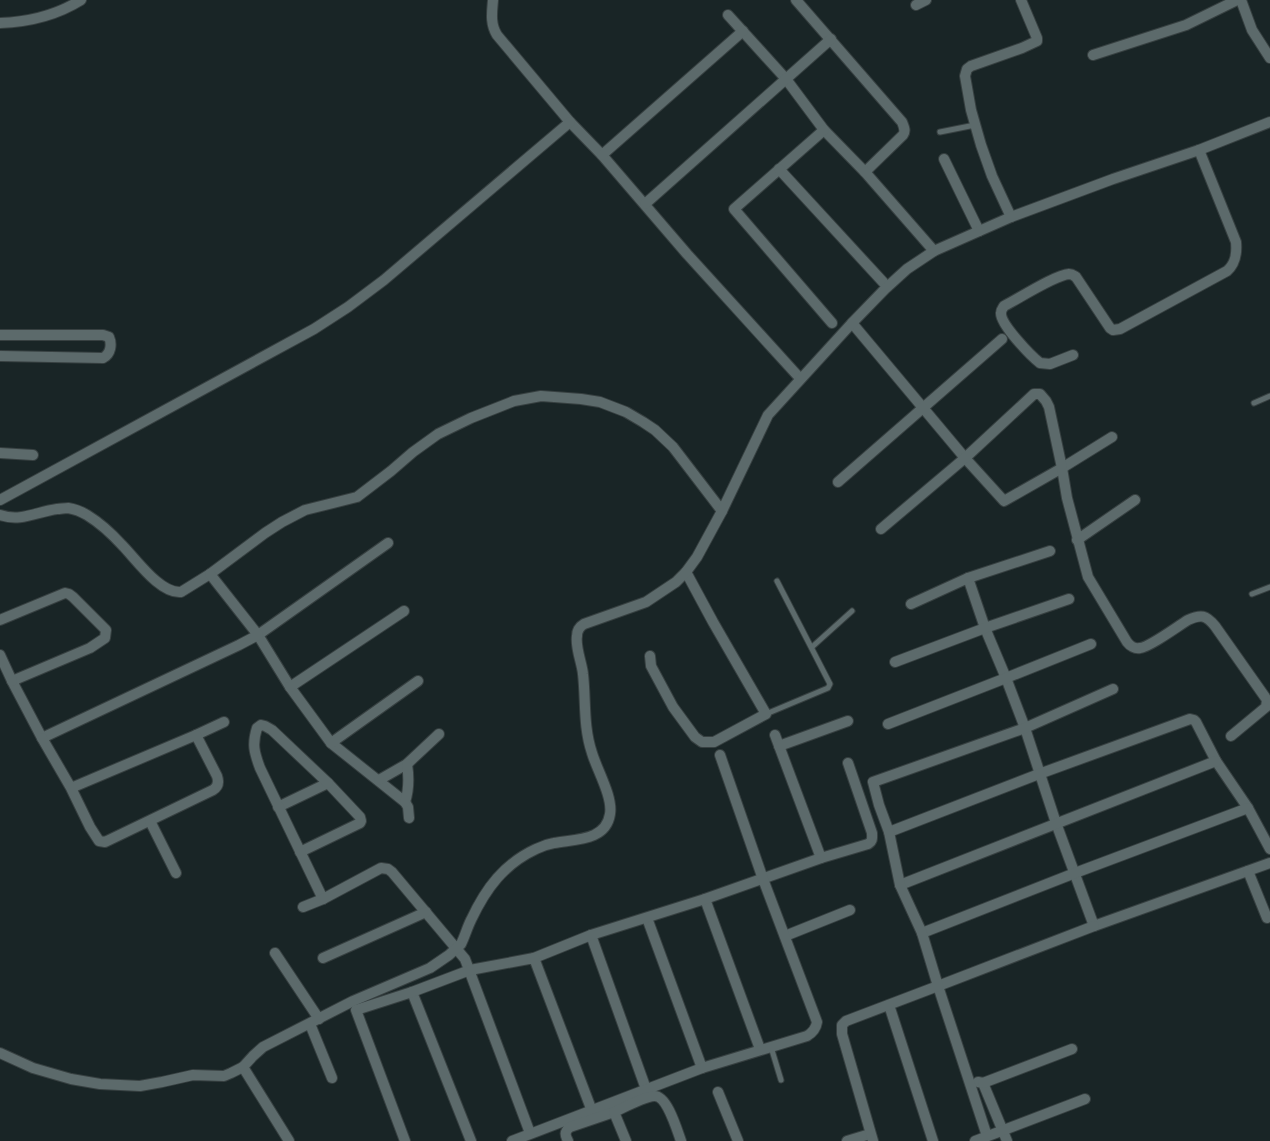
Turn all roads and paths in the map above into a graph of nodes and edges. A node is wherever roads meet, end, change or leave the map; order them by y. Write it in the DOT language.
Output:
graph roads {
  1 [pos="81,0"];
  2 [pos="493,0"];
  3 [pos="796,0"];
  4 [pos="926,0"];
  5 [pos="1020,0"];
  6 [pos="1239,0"];
  7 [pos="916,5"];
  8 [pos="728,15"];
  9 [pos="0,23"];
  10 [pos="743,31"];
  11 [pos="831,39"];
  12 [pos="1093,55"];
  13 [pos="1270,58"];
  14 [pos="786,79"];
  15 [pos="570,122"];
  16 [pos="1270,122"];
  17 [pos="975,125"];
  18 [pos="824,130"];
  19 [pos="940,132"];
  20 [pos="1199,150"];
  21 [pos="602,155"];
  22 [pos="944,159"];
  23 [pos="779,168"];
  24 [pos="866,172"];
  25 [pos="645,204"];
  26 [pos="1011,217"];
  27 [pos="978,231"];
  28 [pos="934,251"];
  29 [pos="883,282"];
  30 [pos="832,323"];
  31 [pos="852,323"];
  32 [pos="0,335"];
  33 [pos="1002,339"];
  34 [pos="1073,355"];
  35 [pos="0,356"];
  36 [pos="797,376"];
  37 [pos="1270,396"];
  38 [pos="1254,403"];
  39 [pos="923,407"];
  40 [pos="1112,437"];
  41 [pos="0,453"];
  42 [pos="33,455"];
  43 [pos="965,458"];
  44 [pos="1062,468"];
  45 [pos="838,482"];
  46 [pos="0,500"];
  47 [pos="1135,500"];
  48 [pos="722,511"];
  49 [pos="0,515"];
  50 [pos="881,529"];
  51 [pos="1078,540"];
  52 [pos="388,543"];
  53 [pos="1050,551"];
  54 [pos="686,572"];
  55 [pos="210,574"];
  56 [pos="968,578"];
  57 [pos="777,581"];
  58 [pos="1270,586"];
  59 [pos="1252,594"];
  60 [pos="1069,599"];
  61 [pos="911,604"];
  62 [pos="404,611"];
  63 [pos="852,611"];
  64 [pos="0,620"];
  65 [pos="985,628"];
  66 [pos="258,635"];
  67 [pos="1091,644"];
  68 [pos="812,647"];
  69 [pos="0,655"];
  70 [pos="650,656"];
  71 [pos="894,662"];
  72 [pos="1006,678"];
  73 [pos="12,681"];
  74 [pos="418,681"];
  75 [pos="290,686"];
  76 [pos="1114,689"];
  77 [pos="766,714"];
  78 [pos="848,721"];
  79 [pos="224,722"];
  80 [pos="888,724"];
  81 [pos="1025,728"];
  82 [pos="439,734"];
  83 [pos="196,735"];
  84 [pos="775,735"];
  85 [pos="1231,736"];
  86 [pos="42,738"];
  87 [pos="331,743"];
  88 [pos="779,746"];
  89 [pos="720,755"];
  90 [pos="1216,761"];
  91 [pos="848,763"];
  92 [pos="407,764"];
  93 [pos="1039,774"];
  94 [pos="380,780"];
  95 [pos="328,783"];
  96 [pos="71,788"];
  97 [pos="406,802"];
  98 [pos="278,807"];
  99 [pos="1248,808"];
  100 [pos="410,818"];
  101 [pos="150,821"];
  102 [pos="1056,823"];
  103 [pos="889,832"];
  104 [pos="1270,849"];
  105 [pos="300,852"];
  106 [pos="821,858"];
  107 [pos="1270,863"];
  108 [pos="1248,871"];
  109 [pos="176,873"];
  110 [pos="1075,873"];
  111 [pos="763,879"];
  112 [pos="900,885"];
  113 [pos="323,898"];
  114 [pos="705,899"];
  115 [pos="303,907"];
  116 [pos="850,910"];
  117 [pos="426,912"];
  118 [pos="648,918"];
  119 [pos="1267,918"];
  120 [pos="1094,926"];
  121 [pos="922,933"];
  122 [pos="591,935"];
  123 [pos="785,936"];
  124 [pos="457,948"];
  125 [pos="275,954"];
  126 [pos="324,958"];
  127 [pos="534,958"];
  128 [pos="470,970"];
  129 [pos="938,986"];
  130 [pos="412,992"];
  131 [pos="889,1005"];
  132 [pos="314,1021"];
  133 [pos="770,1046"];
  134 [pos="760,1049"];
  135 [pos="1072,1049"];
  136 [pos="0,1052"];
  137 [pos="242,1067"];
  138 [pos="702,1068"];
  139 [pos="332,1078"];
  140 [pos="781,1080"];
  141 [pos="970,1080"];
  142 [pos="983,1083"];
  143 [pos="646,1089"];
  144 [pos="718,1092"];
  145 [pos="1084,1099"];
  146 [pos="592,1110"];
  147 [pos="614,1112"];
  148 [pos="530,1134"];
  149 [pos="987,1136"];
  150 [pos="1005,1136"];
  151 [pos="872,1138"];
  152 [pos="290,1141"];
  153 [pos="405,1141"];
  154 [pos="471,1141"];
  155 [pos="512,1141"];
  156 [pos="568,1141"];
  157 [pos="626,1141"];
  158 [pos="681,1141"];
  159 [pos="738,1141"];
  160 [pos="847,1141"];
  161 [pos="933,1141"];
  162 [pos="975,1141"];
  1 -- 9 [label="street"];
  2 -- 15 [label="street"];
  3 -- 11 [label="street"];
  4 -- 7 [label="street"];
  5 -- 17 [label="street"];
  6 -- 12 [label="street"];
  6 -- 13 [label="street"];
  8 -- 10 [label="street"];
  10 -- 14 [label="street"];
  10 -- 21 [label="street"];
  11 -- 14 [label="street"];
  11 -- 24 [label="street"];
  14 -- 18 [label="street"];
  14 -- 25 [label="street"];
  15 -- 21 [label="street"];
  15 -- 46 [label="street"];
  16 -- 20 [label="street"];
  17 -- 19 [label="lane"];
  17 -- 26 [label="street"];
  18 -- 23 [label="street"];
  18 -- 24 [label="street"];
  20 -- 26 [label="street"];
  20 -- 34 [label="street"];
  21 -- 25 [label="street"];
  22 -- 27 [label="street"];
  23 -- 29 [label="street"];
  23 -- 30 [label="street"];
  24 -- 28 [label="street"];
  25 -- 36 [label="street"];
  26 -- 27 [label="street"];
  27 -- 28 [label="street"];
  28 -- 31 [label="street"];
  31 -- 39 [label="street"];
  31 -- 48 [label="street"];
  32 -- 35 [label="street"];
  33 -- 39 [label="street"];
  37 -- 38 [label="lane"];
  39 -- 43 [label="street"];
  39 -- 45 [label="street"];
  40 -- 44 [label="street"];
  41 -- 42 [label="street"];
  43 -- 44 [label="street"];
  43 -- 44 [label="street"];
  43 -- 50 [label="street"];
  44 -- 51 [label="street"];
  47 -- 51 [label="street"];
  48 -- 54 [label="street"];
  48 -- 55 [label="street"];
  49 -- 55 [label="street"];
  51 -- 85 [label="street"];
  52 -- 66 [label="street"];
  53 -- 56 [label="street"];
  54 -- 77 [label="street"];
  54 -- 124 [label="street"];
  55 -- 66 [label="street"];
  56 -- 61 [label="street"];
  56 -- 65 [label="street"];
  57 -- 68 [label="lane"];
  58 -- 59 [label="lane"];
  60 -- 65 [label="street"];
  62 -- 75 [label="street"];
  63 -- 68 [label="lane"];
  64 -- 73 [label="street"];
  65 -- 71 [label="street"];
  65 -- 72 [label="street"];
  66 -- 75 [label="street"];
  66 -- 86 [label="street"];
  67 -- 72 [label="street"];
  68 -- 77 [label="lane"];
  69 -- 73 [label="street"];
  70 -- 77 [label="street"];
  72 -- 80 [label="street"];
  72 -- 81 [label="street"];
  73 -- 86 [label="street"];
  74 -- 87 [label="street"];
  75 -- 87 [label="street"];
  76 -- 81 [label="street"];
  78 -- 88 [label="street"];
  79 -- 83 [label="street"];
  81 -- 93 [label="street"];
  81 -- 103 [label="street"];
  82 -- 92 [label="street"];
  83 -- 96 [label="street"];
  83 -- 101 [label="street"];
  84 -- 88 [label="street"];
  86 -- 96 [label="street"];
  87 -- 94 [label="street"];
  88 -- 106 [label="street"];
  89 -- 111 [label="street"];
  90 -- 93 [label="street"];
  90 -- 99 [label="street"];
  90 -- 102 [label="street"];
  91 -- 106 [label="street"];
  92 -- 94 [label="street"];
  92 -- 97 [label="street"];
  93 -- 102 [label="street"];
  93 -- 103 [label="street"];
  94 -- 97 [label="street"];
  95 -- 98 [label="street"];
  95 -- 98 [label="street"];
  95 -- 105 [label="street"];
  96 -- 101 [label="street"];
  97 -- 100 [label="street"];
  98 -- 105 [label="street"];
  99 -- 104 [label="street"];
  99 -- 110 [label="street"];
  101 -- 109 [label="street"];
  102 -- 110 [label="street"];
  102 -- 112 [label="street"];
  103 -- 112 [label="street"];
  105 -- 113 [label="street"];
  106 -- 111 [label="street"];
  107 -- 108 [label="street"];
  108 -- 119 [label="street"];
  108 -- 120 [label="street"];
  110 -- 120 [label="street"];
  110 -- 121 [label="street"];
  111 -- 114 [label="street"];
  111 -- 123 [label="street"];
  112 -- 121 [label="street"];
  113 -- 115 [label="street"];
  113 -- 117 [label="street"];
  114 -- 118 [label="street"];
  114 -- 134 [label="street"];
  116 -- 123 [label="street"];
  117 -- 124 [label="street"];
  117 -- 126 [label="street"];
  118 -- 122 [label="street"];
  118 -- 138 [label="street"];
  120 -- 129 [label="street"];
  121 -- 129 [label="street"];
  122 -- 127 [label="street"];
  122 -- 143 [label="street"];
  123 -- 133 [label="street"];
  124 -- 128 [label="street"];
  124 -- 132 [label="street"];
  125 -- 132 [label="street"];
  127 -- 128 [label="street"];
  127 -- 146 [label="street"];
  128 -- 130 [label="street"];
  128 -- 148 [label="street"];
  129 -- 131 [label="street"];
  129 -- 141 [label="street"];
  130 -- 153 [label="street"];
  130 -- 154 [label="street"];
  131 -- 151 [label="street"];
  131 -- 161 [label="street"];
  132 -- 137 [label="street"];
  132 -- 139 [label="street"];
  133 -- 134 [label="street"];
  133 -- 140 [label="lane"];
  134 -- 138 [label="street"];
  135 -- 142 [label="street"];
  136 -- 137 [label="street"];
  137 -- 152 [label="street"];
  138 -- 143 [label="street"];
  141 -- 142 [label="street"];
  141 -- 149 [label="street"];
  142 -- 150 [label="street"];
  143 -- 146 [label="street"];
  144 -- 159 [label="street"];
  145 -- 150 [label="street"];
  146 -- 148 [label="street"];
  147 -- 156 [label="street"];
  147 -- 157 [label="street"];
  147 -- 158 [label="street"];
  148 -- 155 [label="street"];
  149 -- 150 [label="street"];
  149 -- 162 [label="street"];
  151 -- 160 [label="street"];
}
